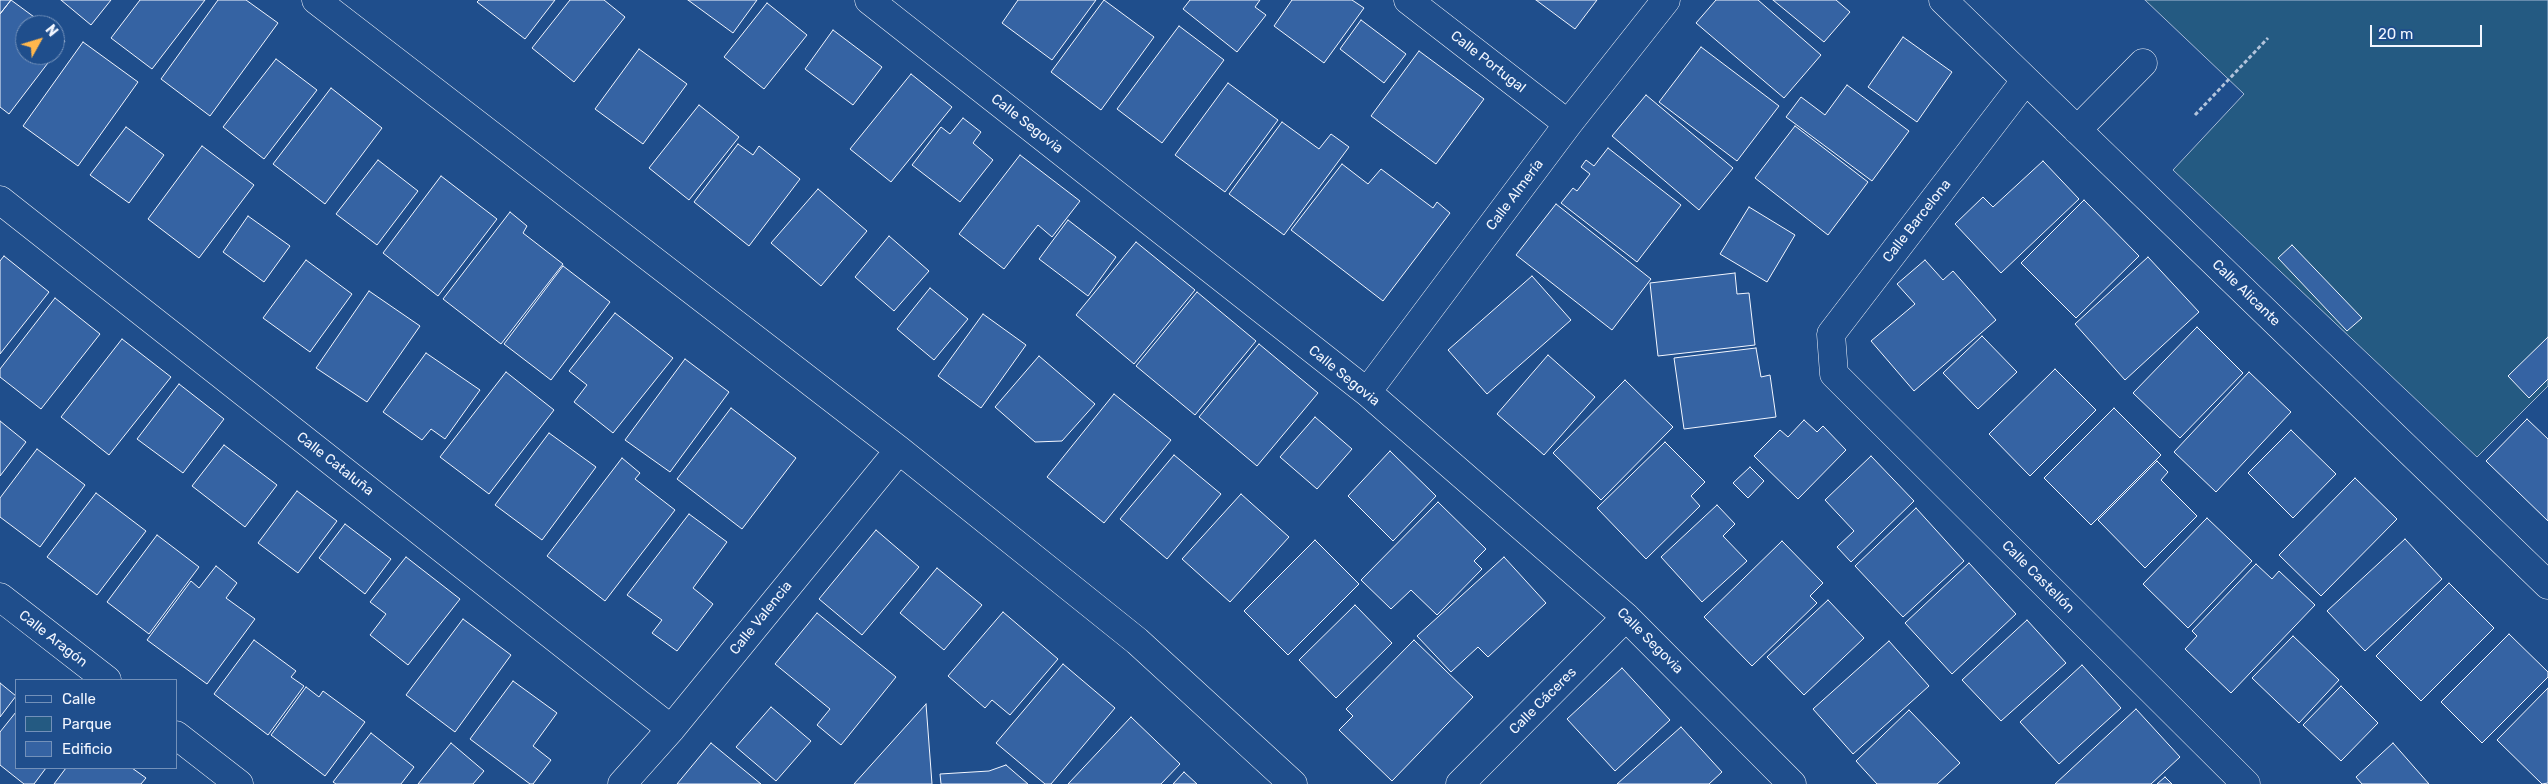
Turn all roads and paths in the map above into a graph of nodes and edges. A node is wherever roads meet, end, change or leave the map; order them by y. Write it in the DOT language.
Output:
graph roads {
  1 [pos="316,0"];
  2 [pos="869,0"];
  3 [pos="1408,0"];
  4 [pos="1666,0"];
  5 [pos="1943,0"];
  6 [pos="2268,38"];
  7 [pos="2143,63"];
  8 [pos="2025,81"];
  9 [pos="2195,115"];
  10 [pos="1568,124"];
  11 [pos="2077,130"];
  12 [pos="0,200"];
  13 [pos="1834,368"];
  14 [pos="1366,392"];
  15 [pos="899,450"];
  16 [pos="2548,585"];
  17 [pos="0,597"];
  18 [pos="1626,617"];
  19 [pos="105,679"];
  20 [pos="671,729"];
  21 [pos="178,737"];
  22 [pos="239,784"];
  23 [pos="622,784"];
  24 [pos="1293,784"];
  25 [pos="1460,784"];
  26 [pos="1792,784"];
  27 [pos="2246,784"];
  1 -- 15 [label="street"];
  2 -- 14 [label="street, Calle Segovia"];
  3 -- 10 [label="street, Calle Portugal"];
  4 -- 10 [label="street, Calle Almería"];
  5 -- 8 [label="street, Calle Alicante"];
  6 -- 9 [label="path"];
  7 -- 11 [label="street"];
  8 -- 11 [label="street, Calle Alicante"];
  8 -- 13 [label="street, Calle Barcelona"];
  10 -- 14 [label="street, Calle Almería"];
  11 -- 16 [label="street, Calle Alicante"];
  12 -- 20 [label="street, Calle Cataluña"];
  13 -- 27 [label="street, Calle Castellón"];
  14 -- 18 [label="street, Calle Segovia"];
  15 -- 20 [label="street, Calle Valencia"];
  15 -- 24 [label="street"];
  17 -- 19 [label="street, Calle Aragón"];
  18 -- 25 [label="street, Calle Cáceres"];
  18 -- 26 [label="street, Calle Segovia"];
  20 -- 23 [label="street, Calle Valencia"];
  21 -- 22 [label="street"];
}
